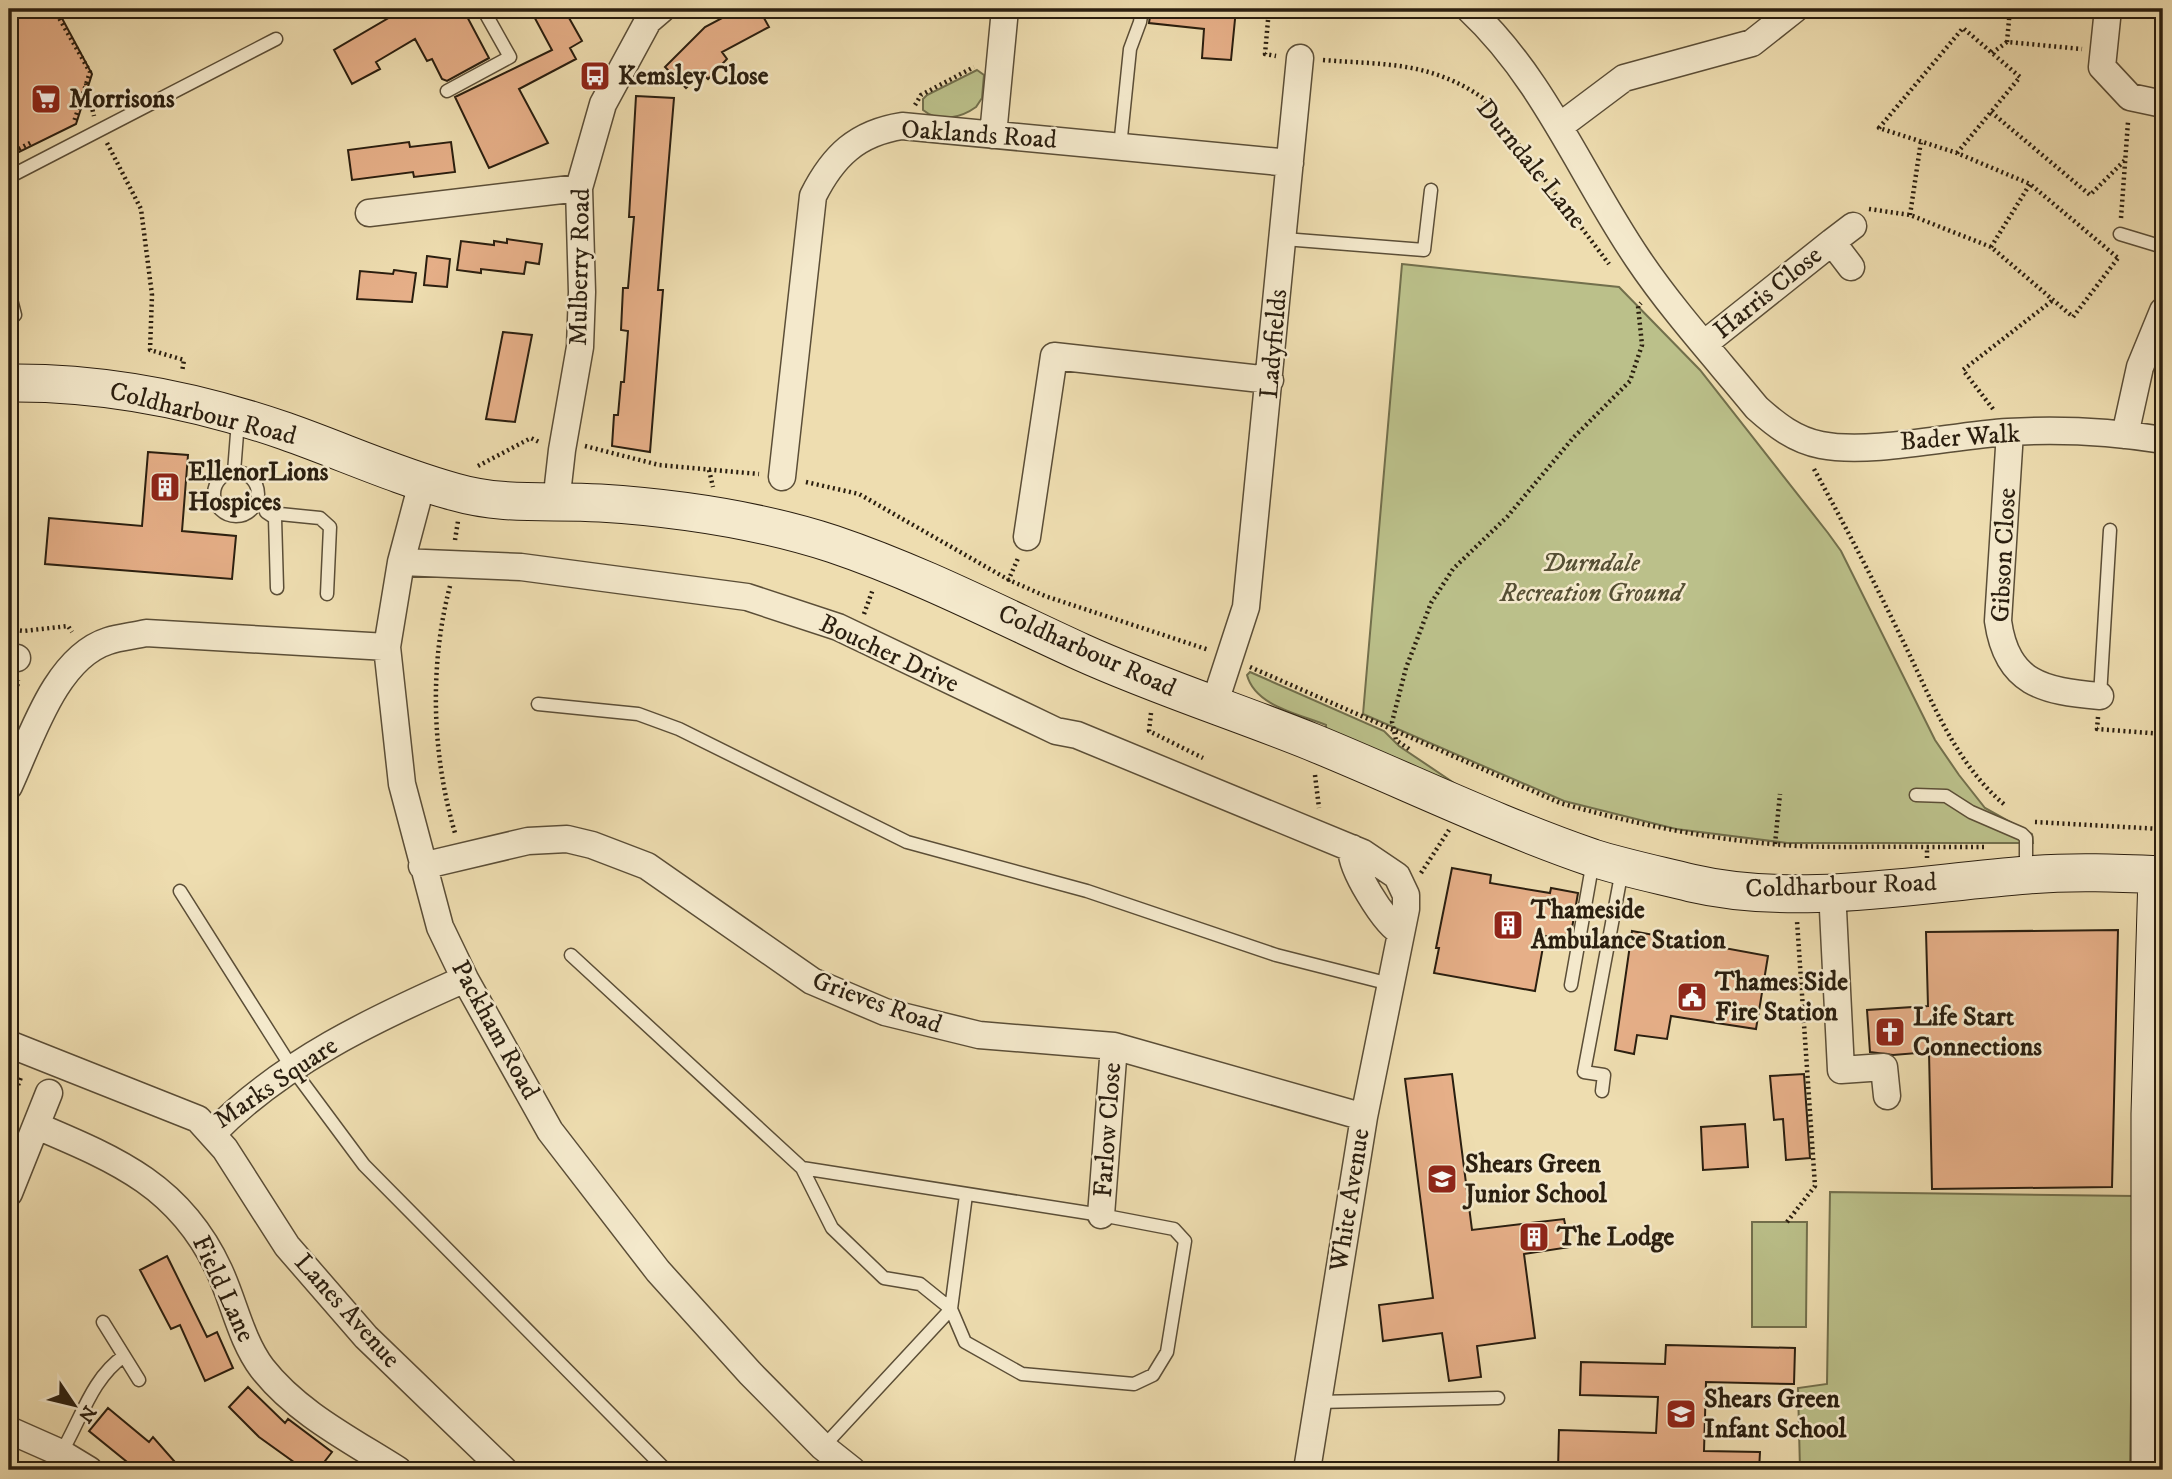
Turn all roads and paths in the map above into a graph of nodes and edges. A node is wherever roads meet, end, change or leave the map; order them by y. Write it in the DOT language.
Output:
graph roads {
  1 [pos="54,9"];
  2 [pos="483,9"];
  3 [pos="1005,9"];
  4 [pos="1142,9"];
  5 [pos="1269,9"];
  6 [pos="1469,9"];
  7 [pos="1795,9"];
  8 [pos="2010,9"];
  9 [pos="2108,9"];
  10 [pos="649,13"];
  11 [pos="276,39"];
  12 [pos="2007,42"];
  13 [pos="2104,45"];
  14 [pos="1992,53"];
  15 [pos="1300,58"];
  16 [pos="982,65"];
  17 [pos="86,83"];
  18 [pos="447,91"];
  19 [pos="2130,97"];
  20 [pos="2163,104"];
  21 [pos="1991,112"];
  22 [pos="911,115"];
  23 [pos="64,126"];
  24 [pos="1560,126"];
  25 [pos="100,130"];
  26 [pos="993,135"];
  27 [pos="42,137"];
  28 [pos="1921,141"];
  29 [pos="1120,147"];
  30 [pos="1957,153"];
  31 [pos="9,154"];
  32 [pos="2125,160"];
  33 [pos="1290,163"];
  34 [pos="9,177"];
  35 [pos="2030,184"];
  36 [pos="579,188"];
  37 [pos="1431,190"];
  38 [pos="2122,206"];
  39 [pos="369,213"];
  40 [pos="1910,215"];
  41 [pos="1842,234"];
  42 [pos="2120,234"];
  43 [pos="1284,239"];
  44 [pos="1991,247"];
  45 [pos="2163,247"];
  46 [pos="1851,267"];
  47 [pos="1614,270"];
  48 [pos="9,292"];
  49 [pos="1635,295"];
  50 [pos="2053,300"];
  51 [pos="1642,303"];
  52 [pos="2163,311"];
  53 [pos="1682,315"];
  54 [pos="9,317"];
  55 [pos="1704,344"];
  56 [pos="180,379"];
  57 [pos="1270,380"];
  58 [pos="9,383"];
  59 [pos="238,417"];
  60 [pos="2010,432"];
  61 [pos="2125,435"];
  62 [pos="1797,438"];
  63 [pos="2163,440"];
  64 [pos="562,450"];
  65 [pos="758,462"];
  66 [pos="234,472"];
  67 [pos="473,472"];
  68 [pos="770,475"];
  69 [pos="422,483"];
  70 [pos="556,503"];
  71 [pos="252,509"];
  72 [pos="270,513"];
  73 [pos="460,513"];
  74 [pos="2110,530"];
  75 [pos="1027,537"];
  76 [pos="453,553"];
  77 [pos="401,562"];
  78 [pos="452,579"];
  79 [pos="277,587"];
  80 [pos="327,594"];
  81 [pos="1001,595"];
  82 [pos="9,629"];
  83 [pos="387,647"];
  84 [pos="87,653"];
  85 [pos="1244,673"];
  86 [pos="2099,695"];
  87 [pos="538,704"];
  88 [pos="1214,705"];
  89 [pos="1392,730"];
  90 [pos="2163,734"];
  91 [pos="1419,755"];
  92 [pos="1314,768"];
  93 [pos="9,786"];
  94 [pos="1780,794"];
  95 [pos="1916,795"];
  96 [pos="1462,806"];
  97 [pos="2007,807"];
  98 [pos="1320,814"];
  99 [pos="2161,829"];
  100 [pos="1775,844"];
  101 [pos="1927,847"];
  102 [pos="461,856"];
  103 [pos="2026,861"];
  104 [pos="1608,862"];
  105 [pos="422,866"];
  106 [pos="2160,875"];
  107 [pos="1415,878"];
  108 [pos="1928,885"];
  109 [pos="1832,890"];
  110 [pos="180,891"];
  111 [pos="1795,892"];
  112 [pos="1401,932"];
  113 [pos="571,955"];
  114 [pos="465,979"];
  115 [pos="1390,984"];
  116 [pos="1571,985"];
  117 [pos="9,1044"];
  118 [pos="1114,1046"];
  119 [pos="292,1068"];
  120 [pos="13,1074"];
  121 [pos="1602,1091"];
  122 [pos="49,1093"];
  123 [pos="1887,1096"];
  124 [pos="9,1111"];
  125 [pos="1364,1117"];
  126 [pos="213,1133"];
  127 [pos="24,1137"];
  128 [pos="802,1168"];
  129 [pos="9,1193"];
  130 [pos="966,1195"];
  131 [pos="1101,1215"];
  132 [pos="1787,1222"];
  133 [pos="951,1309"];
  134 [pos="103,1322"];
  135 [pos="124,1356"];
  136 [pos="139,1380"];
  137 [pos="1499,1398"];
  138 [pos="1318,1402"];
  139 [pos="9,1430"];
  140 [pos="2157,1434"];
  141 [pos="823,1447"];
  142 [pos="61,1453"];
  143 [pos="89,1470"];
  144 [pos="398,1470"];
  145 [pos="504,1470"];
  146 [pos="666,1470"];
  147 [pos="852,1470"];
  148 [pos="1307,1470"];
  149 [pos="2150,1470"];
  1 -- 17 [label="path"];
  2 -- 18 [label="lane"];
  3 -- 26 [label="street"];
  4 -- 29 [label="lane"];
  5 -- 15 [label="path"];
  6 -- 24 [label="street, Durndale Lane"];
  7 -- 24 [label="street"];
  8 -- 12 [label="path"];
  9 -- 13 [label="street"];
  10 -- 36 [label="street, Mulberry Road"];
  11 -- 25 [label="lane"];
  12 -- 13 [label="path"];
  12 -- 14 [label="path"];
  13 -- 19 [label="street"];
  14 -- 21 [label="path"];
  14 -- 28 [label="path"];
  15 -- 33 [label="street, Ladyfields"];
  15 -- 47 [label="path, Durndale Lane"];
  16 -- 22 [label="path"];
  17 -- 23 [label="path"];
  17 -- 25 [label="path"];
  19 -- 20 [label="street"];
  19 -- 32 [label="path"];
  21 -- 30 [label="path"];
  21 -- 32 [label="path"];
  24 -- 53 [label="street, Durndale Lane"];
  25 -- 34 [label="lane"];
  25 -- 56 [label="path"];
  26 -- 29 [label="street, Oaklands Road"];
  26 -- 68 [label="street, Oaklands Road"];
  27 -- 31 [label="path"];
  28 -- 30 [label="path"];
  28 -- 40 [label="path"];
  29 -- 33 [label="street, Oaklands Road"];
  30 -- 35 [label="path"];
  32 -- 38 [label="path"];
  33 -- 43 [label="street, Ladyfields"];
  35 -- 44 [label="path"];
  35 -- 50 [label="path"];
  36 -- 39 [label="street"];
  36 -- 64 [label="street, Mulberry Road"];
  37 -- 43 [label="lane"];
  40 -- 41 [label="path"];
  40 -- 44 [label="path"];
  41 -- 46 [label="street, Harris Close"];
  41 -- 55 [label="street, Harris Close"];
  42 -- 45 [label="lane"];
  43 -- 57 [label="street, Ladyfields"];
  44 -- 50 [label="path"];
  48 -- 54 [label="lane"];
  49 -- 51 [label="path"];
  50 -- 60 [label="path"];
  51 -- 53 [label="path"];
  51 -- 89 [label="path"];
  52 -- 61 [label="street"];
  53 -- 55 [label="street, Durndale Lane"];
  55 -- 62 [label="street, Durndale Lane"];
  57 -- 75 [label="street"];
  57 -- 88 [label="street, Ladyfields"];
  58 -- 59 [label="street, Coldharbour Road"];
  59 -- 66 [label="lane"];
  59 -- 69 [label="street, Coldharbour Road"];
  60 -- 61 [label="street, Bader Walk"];
  60 -- 62 [label="street, Bader Walk"];
  60 -- 86 [label="street, Gibson Close"];
  61 -- 63 [label="street, Bader Walk"];
  62 -- 97 [label="path"];
  64 -- 67 [label="path"];
  64 -- 68 [label="path"];
  64 -- 70 [label="street, Mulberry Road"];
  65 -- 68 [label="path"];
  66 -- 71 [label="lane"];
  66 -- 71 [label="lane"];
  68 -- 81 [label="path"];
  69 -- 70 [label="street, Coldharbour Road"];
  69 -- 77 [label="street, Packham Road"];
  70 -- 81 [label="street, Coldharbour Road"];
  71 -- 72 [label="lane"];
  72 -- 79 [label="lane"];
  72 -- 80 [label="lane"];
  73 -- 76 [label="path"];
  74 -- 86 [label="lane"];
  75 -- 81 [label="path"];
  77 -- 83 [label="street, Packham Road"];
  77 -- 112 [label="street, Boucher Drive"];
  78 -- 102 [label="path"];
  81 -- 88 [label="street, Coldharbour Road"];
  82 -- 84 [label="path"];
  83 -- 84 [label="street"];
  83 -- 105 [label="street, Packham Road"];
  84 -- 93 [label="street"];
  85 -- 89 [label="path"];
  86 -- 90 [label="path"];
  87 -- 115 [label="lane"];
  88 -- 96 [label="street, Coldharbour Road"];
  89 -- 91 [label="path"];
  89 -- 100 [label="path"];
  92 -- 98 [label="path"];
  94 -- 100 [label="path"];
  95 -- 103 [label="lane"];
  96 -- 104 [label="street, Coldharbour Road"];
  96 -- 107 [label="path"];
  99 -- 103 [label="path"];
  100 -- 101 [label="path"];
  101 -- 103 [label="path"];
  101 -- 108 [label="path"];
  102 -- 105 [label="street, Grieves Road"];
  102 -- 118 [label="street, Grieves Road"];
  103 -- 106 [label="street, Coldharbour Road"];
  103 -- 108 [label="street, Coldharbour Road"];
  104 -- 111 [label="street, Coldharbour Road"];
  104 -- 116 [label="lane"];
  104 -- 121 [label="lane"];
  105 -- 114 [label="street, Packham Road"];
  106 -- 140 [label="street"];
  108 -- 109 [label="street, Coldharbour Road"];
  109 -- 111 [label="street, Coldharbour Road"];
  109 -- 123 [label="street"];
  110 -- 119 [label="lane"];
  111 -- 132 [label="path"];
  112 -- 115 [label="street, White Avenue"];
  113 -- 128 [label="lane"];
  114 -- 119 [label="street, Marks Square"];
  114 -- 141 [label="street, Packham Road"];
  115 -- 125 [label="street, White Avenue"];
  117 -- 126 [label="street, Marks Square"];
  118 -- 125 [label="street, Grieves Road"];
  118 -- 131 [label="street, Farlow Close"];
  119 -- 126 [label="street, Marks Square"];
  119 -- 146 [label="lane"];
  120 -- 124 [label="path"];
  122 -- 127 [label="street"];
  125 -- 138 [label="street, White Avenue"];
  126 -- 145 [label="street, Lanes Avenue"];
  127 -- 129 [label="street"];
  127 -- 144 [label="street, Field Lane"];
  128 -- 130 [label="lane"];
  128 -- 133 [label="lane"];
  130 -- 131 [label="lane"];
  130 -- 133 [label="lane"];
  131 -- 133 [label="lane"];
  133 -- 141 [label="lane"];
  134 -- 135 [label="lane"];
  135 -- 136 [label="lane"];
  135 -- 142 [label="lane"];
  137 -- 138 [label="lane"];
  138 -- 148 [label="street, White Avenue"];
  139 -- 142 [label="street"];
  140 -- 149 [label="street"];
  141 -- 147 [label="street, Packham Road"];
  142 -- 143 [label="street"];
}
